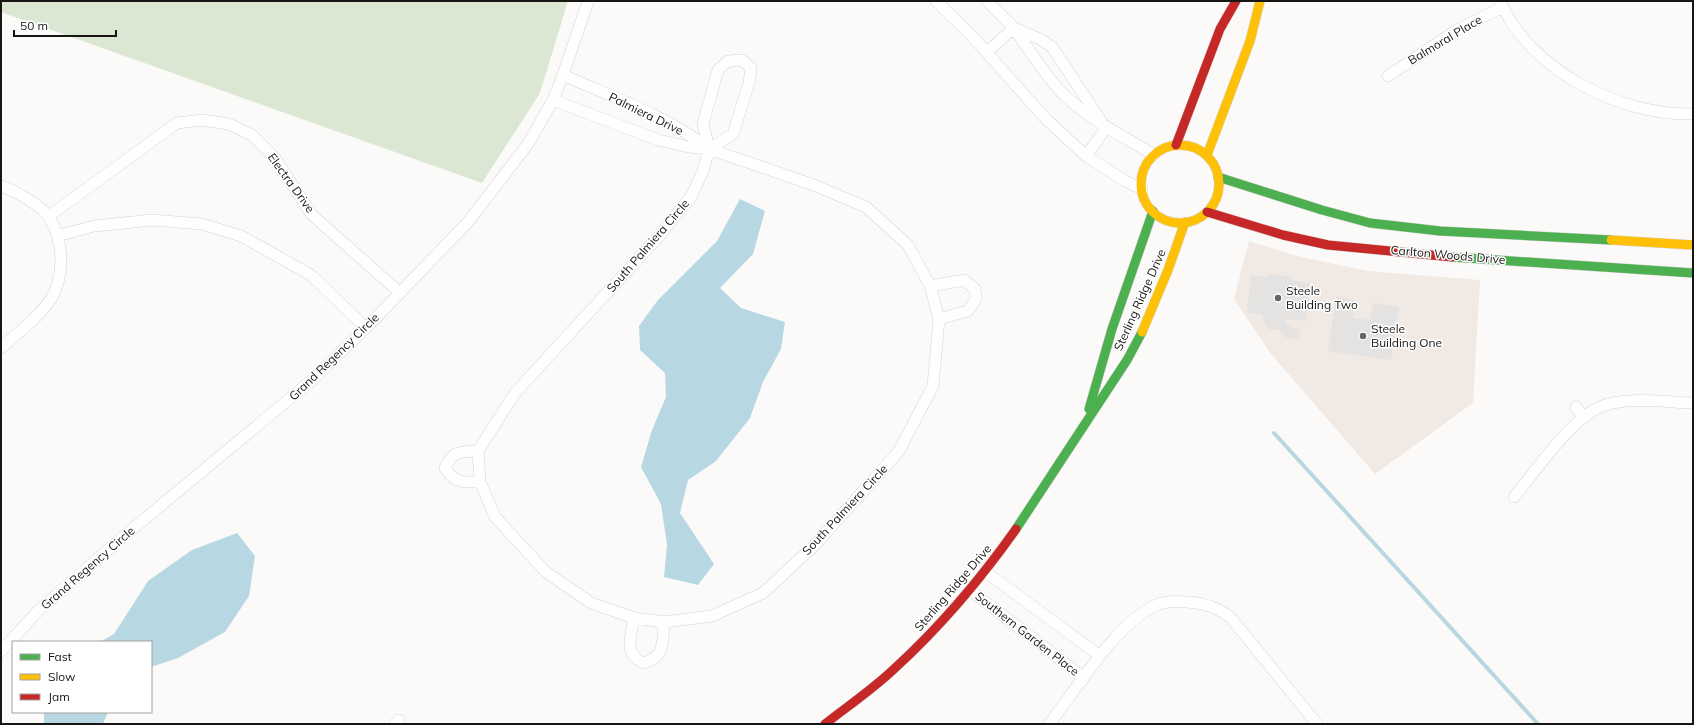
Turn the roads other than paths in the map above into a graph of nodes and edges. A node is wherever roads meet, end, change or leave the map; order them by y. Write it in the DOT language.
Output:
graph roads {
  1 [pos="588,1"];
  2 [pos="936,1"];
  3 [pos="987,1"];
  4 [pos="1236,1"];
  5 [pos="1260,1"];
  6 [pos="1502,4"];
  7 [pos="1014,28"];
  8 [pos="987,52"];
  9 [pos="563,75"];
  10 [pos="1388,76"];
  11 [pos="553,100"];
  12 [pos="1693,114"];
  13 [pos="1106,128"];
  14 [pos="1176,145"];
  15 [pos="709,149"];
  16 [pos="1154,155"];
  17 [pos="1086,156"];
  18 [pos="1207,156"];
  19 [pos="1218,177"];
  20 [pos="1,186"];
  21 [pos="1142,189"];
  22 [pos="1153,211"];
  23 [pos="1207,212"];
  24 [pos="49,216"];
  25 [pos="1185,222"];
  26 [pos="1440,231"];
  27 [pos="57,236"];
  28 [pos="1693,245"];
  29 [pos="1439,256"];
  30 [pos="1693,273"];
  31 [pos="930,286"];
  32 [pos="399,292"];
  33 [pos="939,319"];
  34 [pos="366,328"];
  35 [pos="1,348"];
  36 [pos="1693,403"];
  37 [pos="1576,407"];
  38 [pos="1583,417"];
  39 [pos="1084,424"];
  40 [pos="478,451"];
  41 [pos="480,482"];
  42 [pos="1514,497"];
  43 [pos="986,572"];
  44 [pos="970,590"];
  45 [pos="634,618"];
  46 [pos="664,622"];
  47 [pos="1,651"];
  48 [pos="1100,656"];
  49 [pos="1084,678"];
  50 [pos="825,724"];
  51 [pos="1049,724"];
  52 [pos="1317,724"];
  1 -- 9 [label="street, Grand Regency Circle"];
  2 -- 8 [label="street"];
  3 -- 7 [label="street"];
  4 -- 14 [label="street"];
  5 -- 18 [label="street"];
  6 -- 10 [label="street, Balmoral Place"];
  6 -- 12 [label="street"];
  7 -- 8 [label="street"];
  7 -- 13 [label="street"];
  7 -- 13 [label="street"];
  8 -- 17 [label="street"];
  9 -- 11 [label="street, Grand Regency Circle"];
  9 -- 15 [label="street, Palmiera Drive"];
  11 -- 15 [label="street, Palmiera Drive"];
  11 -- 32 [label="street, Grand Regency Circle"];
  13 -- 16 [label="street"];
  13 -- 17 [label="street"];
  14 -- 16 [label="street"];
  14 -- 18 [label="street"];
  15 -- 15 [label="street"];
  15 -- 31 [label="street, South Palmiera Circle"];
  15 -- 40 [label="street, South Palmiera Circle"];
  16 -- 21 [label="street"];
  17 -- 21 [label="street"];
  18 -- 19 [label="street"];
  19 -- 23 [label="street"];
  19 -- 26 [label="street, Carlton Woods Drive"];
  20 -- 24 [label="street"];
  21 -- 22 [label="street"];
  22 -- 25 [label="street"];
  22 -- 39 [label="street, Sterling Ridge Drive"];
  23 -- 25 [label="street"];
  23 -- 29 [label="street, Carlton Woods Drive"];
  24 -- 27 [label="street"];
  24 -- 32 [label="street, Electra Drive"];
  25 -- 39 [label="street, Sterling Ridge Drive"];
  26 -- 28 [label="street, Carlton Woods Drive"];
  26 -- 29 [label="street"];
  27 -- 34 [label="street"];
  27 -- 35 [label="street"];
  29 -- 30 [label="street, Carlton Woods Drive"];
  31 -- 33 [label="street, South Palmiera Circle"];
  31 -- 33 [label="street"];
  32 -- 34 [label="street, Grand Regency Circle"];
  33 -- 46 [label="street, South Palmiera Circle"];
  34 -- 47 [label="street, Grand Regency Circle"];
  36 -- 38 [label="street"];
  37 -- 38 [label="street"];
  38 -- 42 [label="street"];
  39 -- 43 [label="street, Sterling Ridge Drive"];
  40 -- 41 [label="street, South Palmiera Circle"];
  40 -- 41 [label="street"];
  41 -- 45 [label="street, South Palmiera Circle"];
  43 -- 44 [label="street, Sterling Ridge Drive"];
  43 -- 48 [label="street, Southern Garden Place"];
  44 -- 49 [label="street, Southern Garden Place"];
  44 -- 50 [label="street, Sterling Ridge Drive"];
  45 -- 46 [label="street, South Palmiera Circle"];
  45 -- 46 [label="street"];
  48 -- 49 [label="street"];
  48 -- 52 [label="street"];
  49 -- 51 [label="street"];
}
